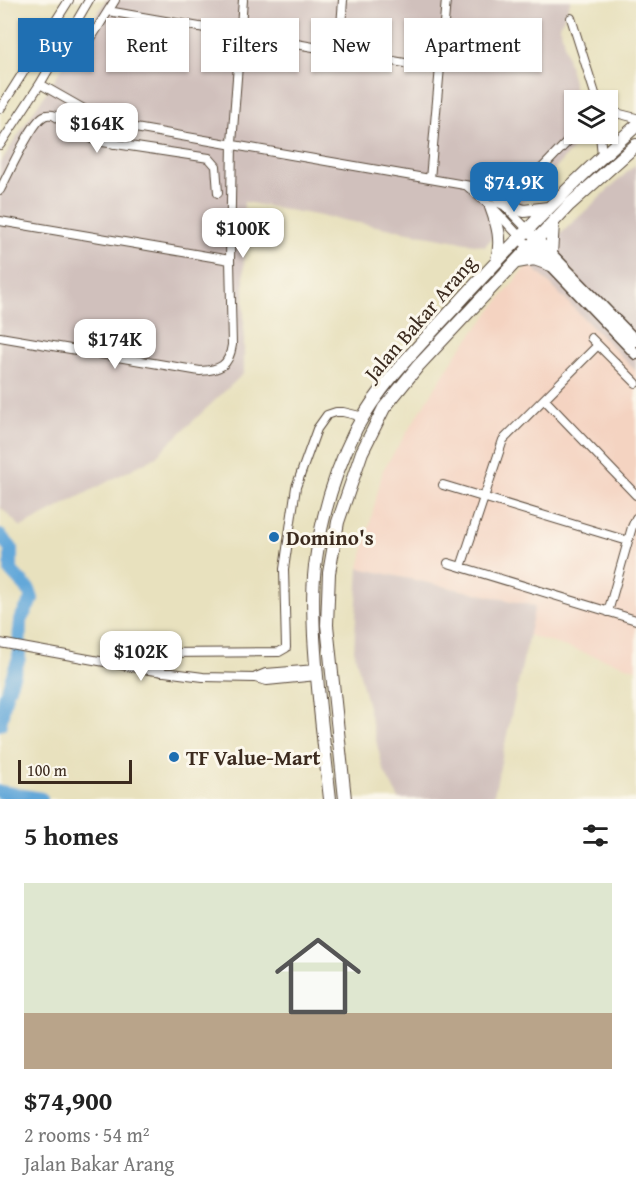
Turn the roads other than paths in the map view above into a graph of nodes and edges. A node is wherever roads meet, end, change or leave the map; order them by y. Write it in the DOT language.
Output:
graph roads {
  1 [pos="69,0"];
  2 [pos="89,0"];
  3 [pos="115,0"];
  4 [pos="243,0"];
  5 [pos="343,0"];
  6 [pos="446,0"];
  7 [pos="108,11"];
  8 [pos="241,18"];
  9 [pos="342,18"];
  10 [pos="444,18"];
  11 [pos="571,18"];
  12 [pos="201,28"];
  13 [pos="94,33"];
  14 [pos="237,72"];
  15 [pos="439,72"];
  16 [pos="40,84"];
  17 [pos="594,90"];
  18 [pos="0,109"];
  19 [pos="618,114"];
  20 [pos="636,118"];
  21 [pos="118,125"];
  22 [pos="636,126"];
  23 [pos="232,143"];
  24 [pos="114,144"];
  25 [pos="565,144"];
  26 [pos="601,144"];
  27 [pos="0,145"];
  28 [pos="636,145"];
  29 [pos="602,156"];
  30 [pos="430,179"];
  31 [pos="0,190"];
  32 [pos="519,192"];
  33 [pos="218,193"];
  34 [pos="496,204"];
  35 [pos="549,208"];
  36 [pos="0,221"];
  37 [pos="553,223"];
  38 [pos="529,238"];
  39 [pos="230,260"];
  40 [pos="551,260"];
  41 [pos="497,261"];
  42 [pos="517,262"];
  43 [pos="0,337"];
  44 [pos="591,338"];
  45 [pos="636,341"];
  46 [pos="598,345"];
  47 [pos="636,354"];
  48 [pos="636,382"];
  49 [pos="544,399"];
  50 [pos="364,417"];
  51 [pos="443,485"];
  52 [pos="636,495"];
  53 [pos="484,498"];
  54 [pos="636,518"];
  55 [pos="628,541"];
  56 [pos="448,563"];
  57 [pos="460,567"];
  58 [pos="608,612"];
  59 [pos="636,620"];
  60 [pos="0,643"];
  61 [pos="161,672"];
  62 [pos="316,672"];
  63 [pos="330,799"];
  64 [pos="345,799"];
  1 -- 18 [label="street"];
  2 -- 16 [label="street"];
  3 -- 7 [label="street"];
  4 -- 8 [label="street"];
  5 -- 9 [label="street"];
  6 -- 10 [label="street"];
  7 -- 12 [label="street"];
  7 -- 13 [label="street"];
  11 -- 17 [label="street"];
  14 -- 23 [label="street"];
  15 -- 30 [label="street"];
  16 -- 21 [label="street"];
  16 -- 27 [label="street"];
  19 -- 20 [label="street"];
  21 -- 23 [label="street"];
  21 -- 24 [label="street"];
  22 -- 29 [label="main road, Jalan Bakar Arang"];
  23 -- 30 [label="street"];
  23 -- 39 [label="street"];
  24 -- 31 [label="street"];
  24 -- 33 [label="street"];
  25 -- 32 [label="street"];
  26 -- 29 [label="street"];
  28 -- 37 [label="main road, Jalan Bakar Arang"];
  29 -- 35 [label="main road, Jalan Bakar Arang"];
  30 -- 34 [label="street"];
  34 -- 35 [label="main road"];
  34 -- 38 [label="street"];
  34 -- 41 [label="main road"];
  35 -- 38 [label="main road, Jalan Bakar Arang"];
  36 -- 39 [label="street"];
  37 -- 38 [label="main road, Jalan Bakar Arang"];
  37 -- 40 [label="main road"];
  38 -- 40 [label="main road"];
  38 -- 41 [label="main road, Jalan Bakar Arang"];
  38 -- 42 [label="main road, Jalan Bakar Arang"];
  39 -- 43 [label="street"];
  40 -- 42 [label="main road"];
  40 -- 45 [label="main road"];
  40 -- 47 [label="main road"];
  41 -- 50 [label="main road, Jalan Bakar Arang"];
  42 -- 64 [label="main road, Jalan Bakar Arang"];
  44 -- 46 [label="street"];
  46 -- 48 [label="street"];
  46 -- 49 [label="street"];
  49 -- 52 [label="street"];
  49 -- 53 [label="street"];
  50 -- 61 [label="street"];
  50 -- 62 [label="main road, Jalan Bakar Arang"];
  51 -- 53 [label="street"];
  53 -- 55 [label="street"];
  53 -- 57 [label="street"];
  54 -- 55 [label="street"];
  55 -- 58 [label="street"];
  56 -- 57 [label="street"];
  57 -- 58 [label="street"];
  58 -- 59 [label="street"];
  60 -- 61 [label="street"];
  61 -- 62 [label="street"];
  62 -- 63 [label="main road, Jalan Bakar Arang"];
}
